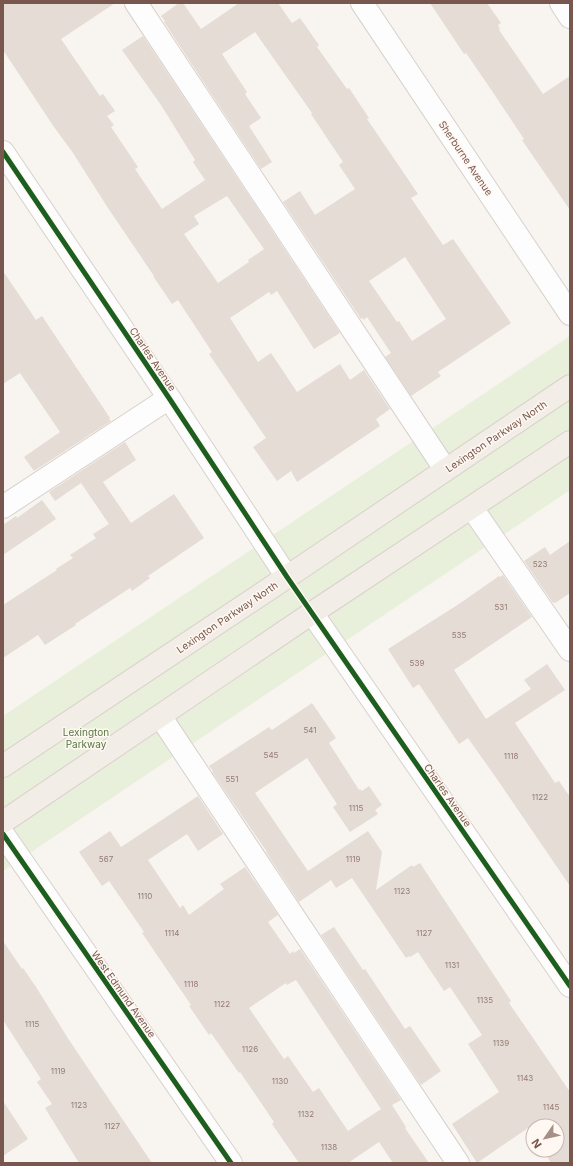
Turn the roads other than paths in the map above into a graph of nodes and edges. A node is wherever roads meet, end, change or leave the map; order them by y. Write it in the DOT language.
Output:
graph roads {
  1 [pos="136,3"];
  2 [pos="362,3"];
  3 [pos="561,3"];
  4 [pos="570,17"];
  5 [pos="3,152"];
  6 [pos="570,314"];
  7 [pos="570,386"];
  8 [pos="169,398"];
  9 [pos="570,442"];
  10 [pos="446,469"];
  11 [pos="5,501"];
  12 [pos="472,508"];
  13 [pos="287,577"];
  14 [pos="312,613"];
  15 [pos="570,650"];
  16 [pos="160,716"];
  17 [pos="3,766"];
  18 [pos="3,822"];
  19 [pos="3,834"];
  20 [pos="570,986"];
  21 [pos="231,1163"];
  22 [pos="458,1163"];
  1 -- 10 [label="street"];
  2 -- 6 [label="street, Sherburne Avenue"];
  3 -- 4 [label="street"];
  5 -- 8 [label="street, Charles Avenue"];
  7 -- 10 [label="main road, Lexington Parkway North"];
  8 -- 11 [label="street"];
  8 -- 13 [label="street, Charles Avenue"];
  9 -- 12 [label="main road"];
  10 -- 13 [label="main road, Lexington Parkway North"];
  12 -- 14 [label="main road"];
  12 -- 15 [label="street"];
  13 -- 17 [label="main road, Lexington Parkway North"];
  14 -- 16 [label="main road"];
  14 -- 20 [label="street, Charles Avenue"];
  16 -- 18 [label="main road"];
  16 -- 22 [label="street"];
  19 -- 21 [label="street, West Edmund Avenue"];
}
